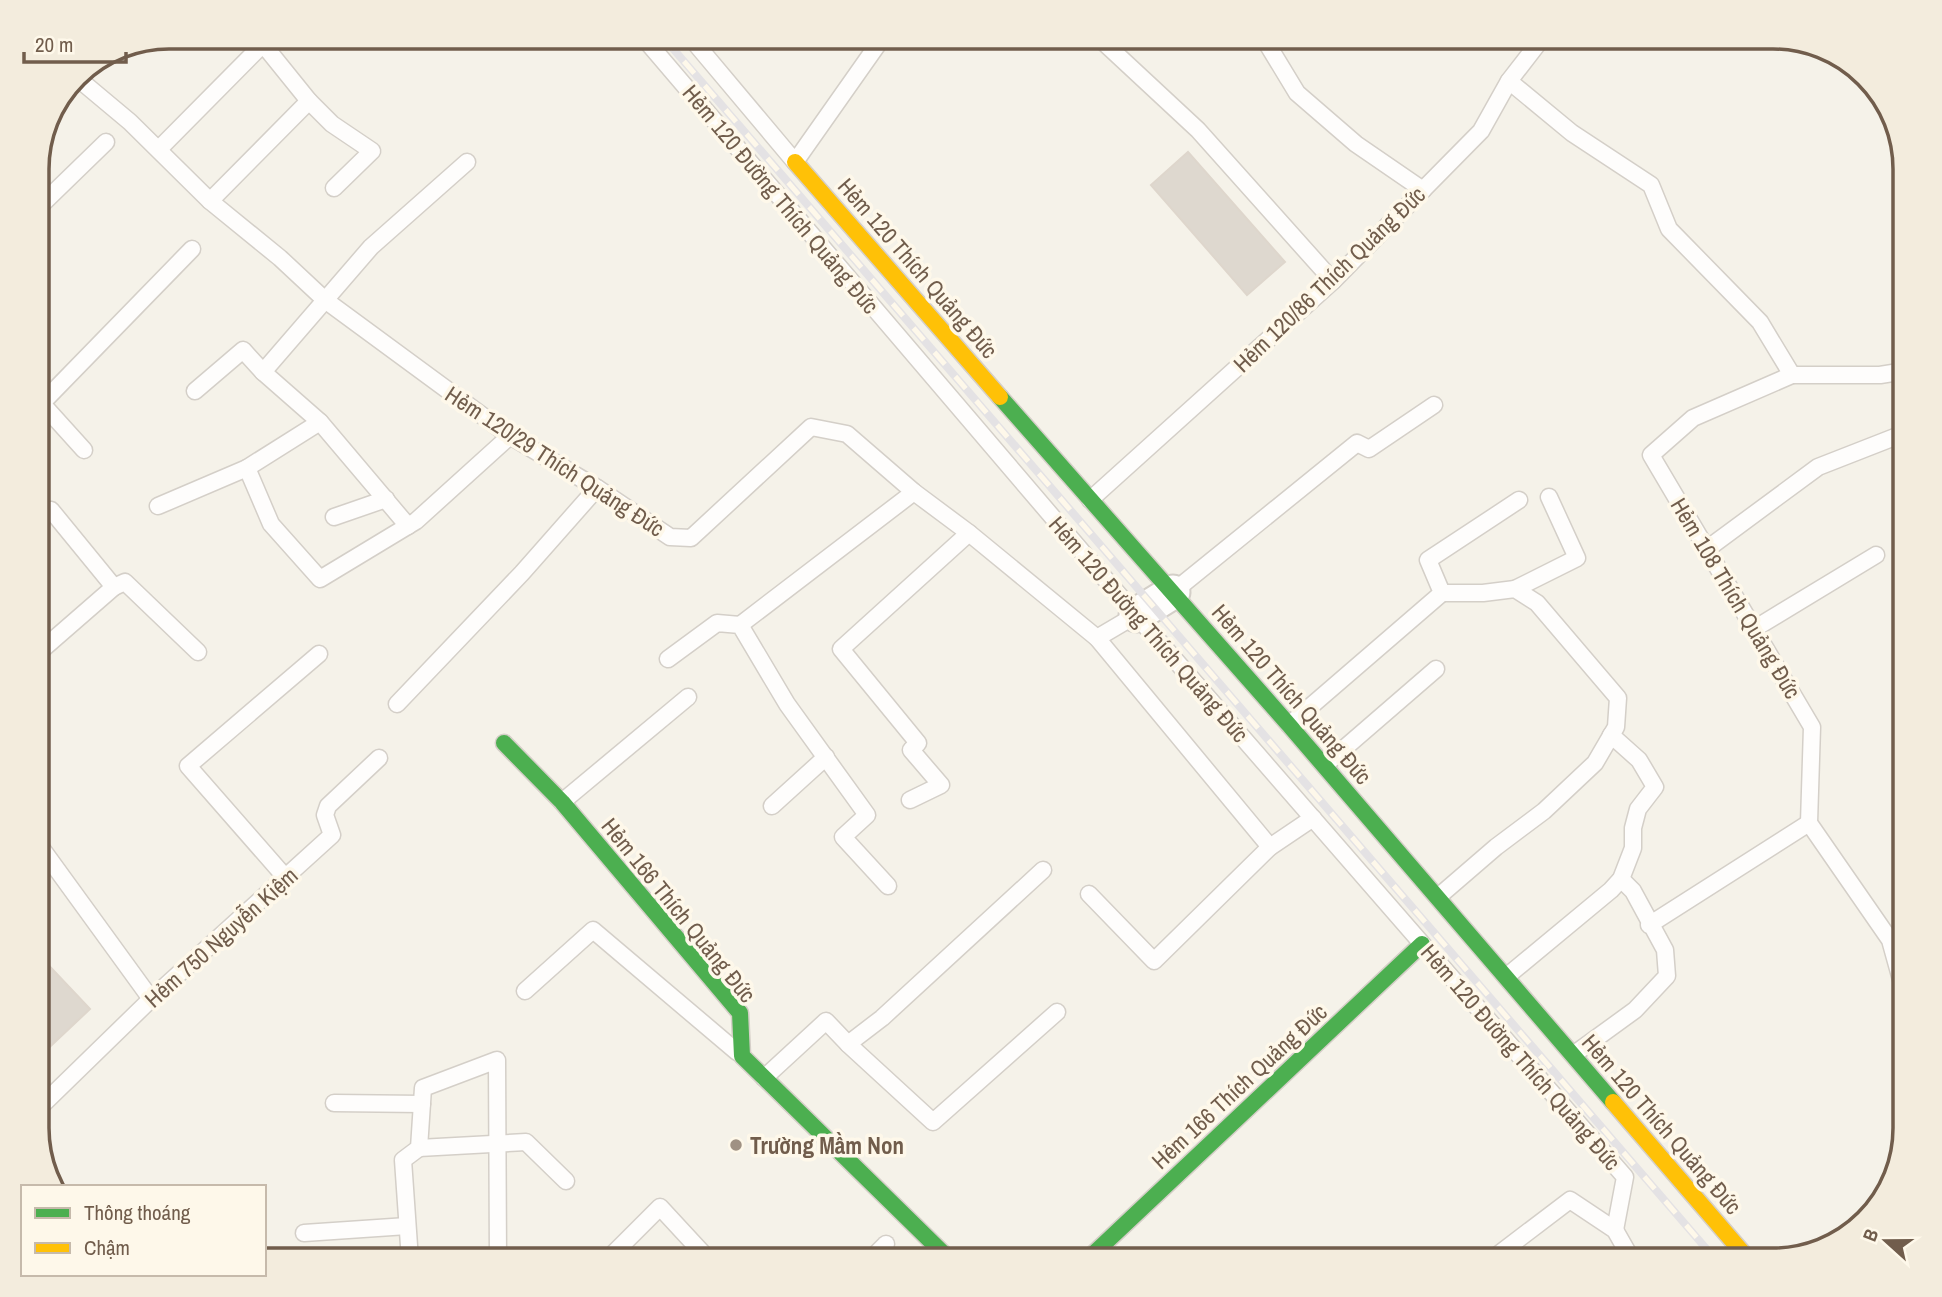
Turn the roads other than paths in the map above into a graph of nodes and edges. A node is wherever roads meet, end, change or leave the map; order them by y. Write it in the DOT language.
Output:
graph roads {
  1 [pos="253,49"];
  2 [pos="267,49"];
  3 [pos="653,49"];
  4 [pos="700,49"];
  5 [pos="875,49"];
  6 [pos="1111,49"];
  7 [pos="1270,49"];
  8 [pos="1534,49"];
  9 [pos="1509,81"];
  10 [pos="85,85"];
  11 [pos="309,101"];
  12 [pos="106,142"];
  13 [pos="159,149"];
  14 [pos="467,162"];
  15 [pos="796,162"];
  16 [pos="334,188"];
  17 [pos="1423,190"];
  18 [pos="49,197"];
  19 [pos="210,201"];
  20 [pos="192,249"];
  21 [pos="1333,281"];
  22 [pos="325,300"];
  23 [pos="263,372"];
  24 [pos="1893,373"];
  25 [pos="1792,375"];
  26 [pos="49,391"];
  27 [pos="195,391"];
  28 [pos="1434,405"];
  29 [pos="49,412"];
  30 [pos="320,422"];
  31 [pos="510,436"];
  32 [pos="1893,438"];
  33 [pos="84,450"];
  34 [pos="247,468"];
  35 [pos="597,488"];
  36 [pos="914,492"];
  37 [pos="1549,497"];
  38 [pos="386,499"];
  39 [pos="1090,500"];
  40 [pos="1520,500"];
  41 [pos="158,506"];
  42 [pos="51,510"];
  43 [pos="334,517"];
  44 [pos="408,526"];
  45 [pos="969,533"];
  46 [pos="1707,549"];
  47 [pos="1876,555"];
  48 [pos="114,587"];
  49 [pos="1515,589"];
  50 [pos="1173,592"];
  51 [pos="1442,593"];
  52 [pos="1136,615"];
  53 [pos="740,625"];
  54 [pos="1754,629"];
  55 [pos="1097,638"];
  56 [pos="49,644"];
  57 [pos="198,652"];
  58 [pos="320,654"];
  59 [pos="668,659"];
  60 [pos="1436,669"];
  61 [pos="688,697"];
  62 [pos="397,704"];
  63 [pos="1289,724"];
  64 [pos="1612,735"];
  65 [pos="504,743"];
  66 [pos="826,757"];
  67 [pos="379,758"];
  68 [pos="1325,765"];
  69 [pos="910,800"];
  70 [pos="562,802"];
  71 [pos="772,806"];
  72 [pos="1313,818"];
  73 [pos="1809,823"];
  74 [pos="1270,847"];
  75 [pos="49,859"];
  76 [pos="1043,870"];
  77 [pos="286,878"];
  78 [pos="1621,879"];
  79 [pos="888,886"];
  80 [pos="1089,894"];
  81 [pos="1437,897"];
  82 [pos="1650,925"];
  83 [pos="1893,932"];
  84 [pos="1422,944"];
  85 [pos="1506,977"];
  86 [pos="525,991"];
  87 [pos="151,999"];
  88 [pos="1057,1012"];
  89 [pos="848,1044"];
  90 [pos="1573,1055"];
  91 [pos="742,1056"];
  92 [pos="764,1079"];
  93 [pos="49,1098"];
  94 [pos="334,1103"];
  95 [pos="422,1104"];
  96 [pos="498,1143"];
  97 [pos="419,1148"];
  98 [pos="566,1181"];
  99 [pos="407,1226"];
  100 [pos="1615,1230"];
  101 [pos="304,1233"];
  102 [pos="886,1244"];
  103 [pos="409,1248"];
  104 [pos="498,1248"];
  105 [pos="619,1248"];
  106 [pos="698,1248"];
  107 [pos="882,1248"];
  108 [pos="938,1248"];
  109 [pos="1100,1248"];
  110 [pos="1507,1248"];
  111 [pos="1625,1248"];
  112 [pos="1739,1248"];
  1 -- 13 [label="lane"];
  2 -- 11 [label="lane"];
  3 -- 52 [label="lane, Hẻm 120 Đường Thích Quảng Đức"];
  4 -- 15 [label="lane, Hẻm 120 Đường Thích Quảng Đức"];
  5 -- 15 [label="lane"];
  6 -- 21 [label="lane"];
  7 -- 17 [label="lane"];
  8 -- 9 [label="lane, Hẻm 120/86 Thích Quảng Đức"];
  9 -- 17 [label="lane, Hẻm 120/86 Thích Quảng Đức"];
  9 -- 25 [label="lane"];
  10 -- 13 [label="lane, Hẻm 120/29 Thích Quảng Đức"];
  11 -- 16 [label="lane"];
  11 -- 19 [label="lane"];
  12 -- 18 [label="lane"];
  13 -- 19 [label="lane, Hẻm 120/29 Thích Quảng Đức"];
  14 -- 22 [label="lane"];
  15 -- 39 [label="street, Hẻm 120 Thích Quảng Đức"];
  17 -- 21 [label="lane, Hẻm 120/86 Thích Quảng Đức"];
  19 -- 22 [label="lane, Hẻm 120/29 Thích Quảng Đức"];
  20 -- 26 [label="lane"];
  21 -- 39 [label="lane, Hẻm 120/86 Thích Quảng Đức"];
  22 -- 23 [label="lane"];
  22 -- 31 [label="lane, Hẻm 120/29 Thích Quảng Đức"];
  23 -- 27 [label="lane"];
  23 -- 30 [label="lane"];
  24 -- 25 [label="lane, Hẻm 108 Thích Quảng Đức"];
  25 -- 46 [label="lane, Hẻm 108 Thích Quảng Đức"];
  28 -- 50 [label="lane"];
  29 -- 33 [label="lane"];
  30 -- 34 [label="lane"];
  30 -- 38 [label="lane"];
  31 -- 35 [label="lane, Hẻm 120/29 Thích Quảng Đức"];
  31 -- 44 [label="lane"];
  32 -- 46 [label="lane"];
  34 -- 41 [label="lane"];
  34 -- 44 [label="lane"];
  35 -- 36 [label="lane, Hẻm 120/29 Thích Quảng Đức"];
  35 -- 62 [label="lane"];
  36 -- 45 [label="lane, Hẻm 120/29 Thích Quảng Đức"];
  36 -- 53 [label="lane"];
  37 -- 49 [label="lane"];
  38 -- 43 [label="lane"];
  38 -- 44 [label="lane"];
  39 -- 50 [label="street, Hẻm 120 Thích Quảng Đức"];
  40 -- 51 [label="lane"];
  42 -- 48 [label="lane"];
  45 -- 55 [label="lane, Hẻm 120/29 Thích Quảng Đức"];
  45 -- 69 [label="lane"];
  46 -- 54 [label="lane, Hẻm 108 Thích Quảng Đức"];
  47 -- 54 [label="lane"];
  48 -- 56 [label="lane"];
  48 -- 57 [label="lane"];
  49 -- 51 [label="lane"];
  49 -- 64 [label="lane"];
  50 -- 52 [label="street"];
  50 -- 63 [label="street, Hẻm 120 Thích Quảng Đức"];
  51 -- 63 [label="lane"];
  52 -- 55 [label="lane"];
  52 -- 72 [label="lane, Hẻm 120 Đường Thích Quảng Đức"];
  53 -- 59 [label="lane"];
  53 -- 66 [label="lane"];
  54 -- 73 [label="lane, Hẻm 108 Thích Quảng Đức"];
  55 -- 74 [label="lane, Hẻm 120/29 Thích Quảng Đức"];
  58 -- 77 [label="lane"];
  60 -- 68 [label="lane"];
  61 -- 70 [label="lane"];
  63 -- 68 [label="street, Hẻm 120 Thích Quảng Đức"];
  64 -- 78 [label="lane"];
  64 -- 81 [label="lane"];
  65 -- 70 [label="street, Hẻm 166 Thích Quảng Đức"];
  66 -- 71 [label="lane"];
  66 -- 79 [label="lane"];
  67 -- 77 [label="lane, Hẻm 750 Nguyễn Kiệm"];
  68 -- 81 [label="street, Hẻm 120 Thích Quảng Đức"];
  70 -- 91 [label="street, Hẻm 166 Thích Quảng Đức"];
  72 -- 74 [label="lane"];
  72 -- 84 [label="lane, Hẻm 120 Đường Thích Quảng Đức"];
  73 -- 82 [label="lane"];
  73 -- 83 [label="lane"];
  74 -- 80 [label="lane"];
  75 -- 87 [label="lane"];
  76 -- 89 [label="lane"];
  77 -- 87 [label="lane, Hẻm 750 Nguyễn Kiệm"];
  78 -- 82 [label="lane"];
  78 -- 85 [label="lane"];
  81 -- 85 [label="street, Hẻm 120 Thích Quảng Đức"];
  82 -- 90 [label="lane"];
  84 -- 100 [label="lane, Hẻm 120 Đường Thích Quảng Đức"];
  84 -- 109 [label="street, Hẻm 166 Thích Quảng Đức"];
  85 -- 90 [label="street, Hẻm 120 Thích Quảng Đức"];
  86 -- 91 [label="lane"];
  87 -- 93 [label="lane, Hẻm 750 Nguyễn Kiệm"];
  88 -- 89 [label="lane"];
  89 -- 92 [label="lane"];
  90 -- 112 [label="street, Hẻm 120 Thích Quảng Đức"];
  91 -- 92 [label="street"];
  92 -- 108 [label="street"];
  94 -- 95 [label="lane"];
  95 -- 96 [label="lane"];
  95 -- 97 [label="lane"];
  96 -- 97 [label="lane"];
  96 -- 98 [label="lane"];
  96 -- 104 [label="lane"];
  97 -- 99 [label="lane"];
  99 -- 101 [label="lane"];
  99 -- 103 [label="lane"];
  100 -- 110 [label="lane"];
  100 -- 111 [label="lane"];
  102 -- 107 [label="lane"];
  105 -- 106 [label="lane"];
}
